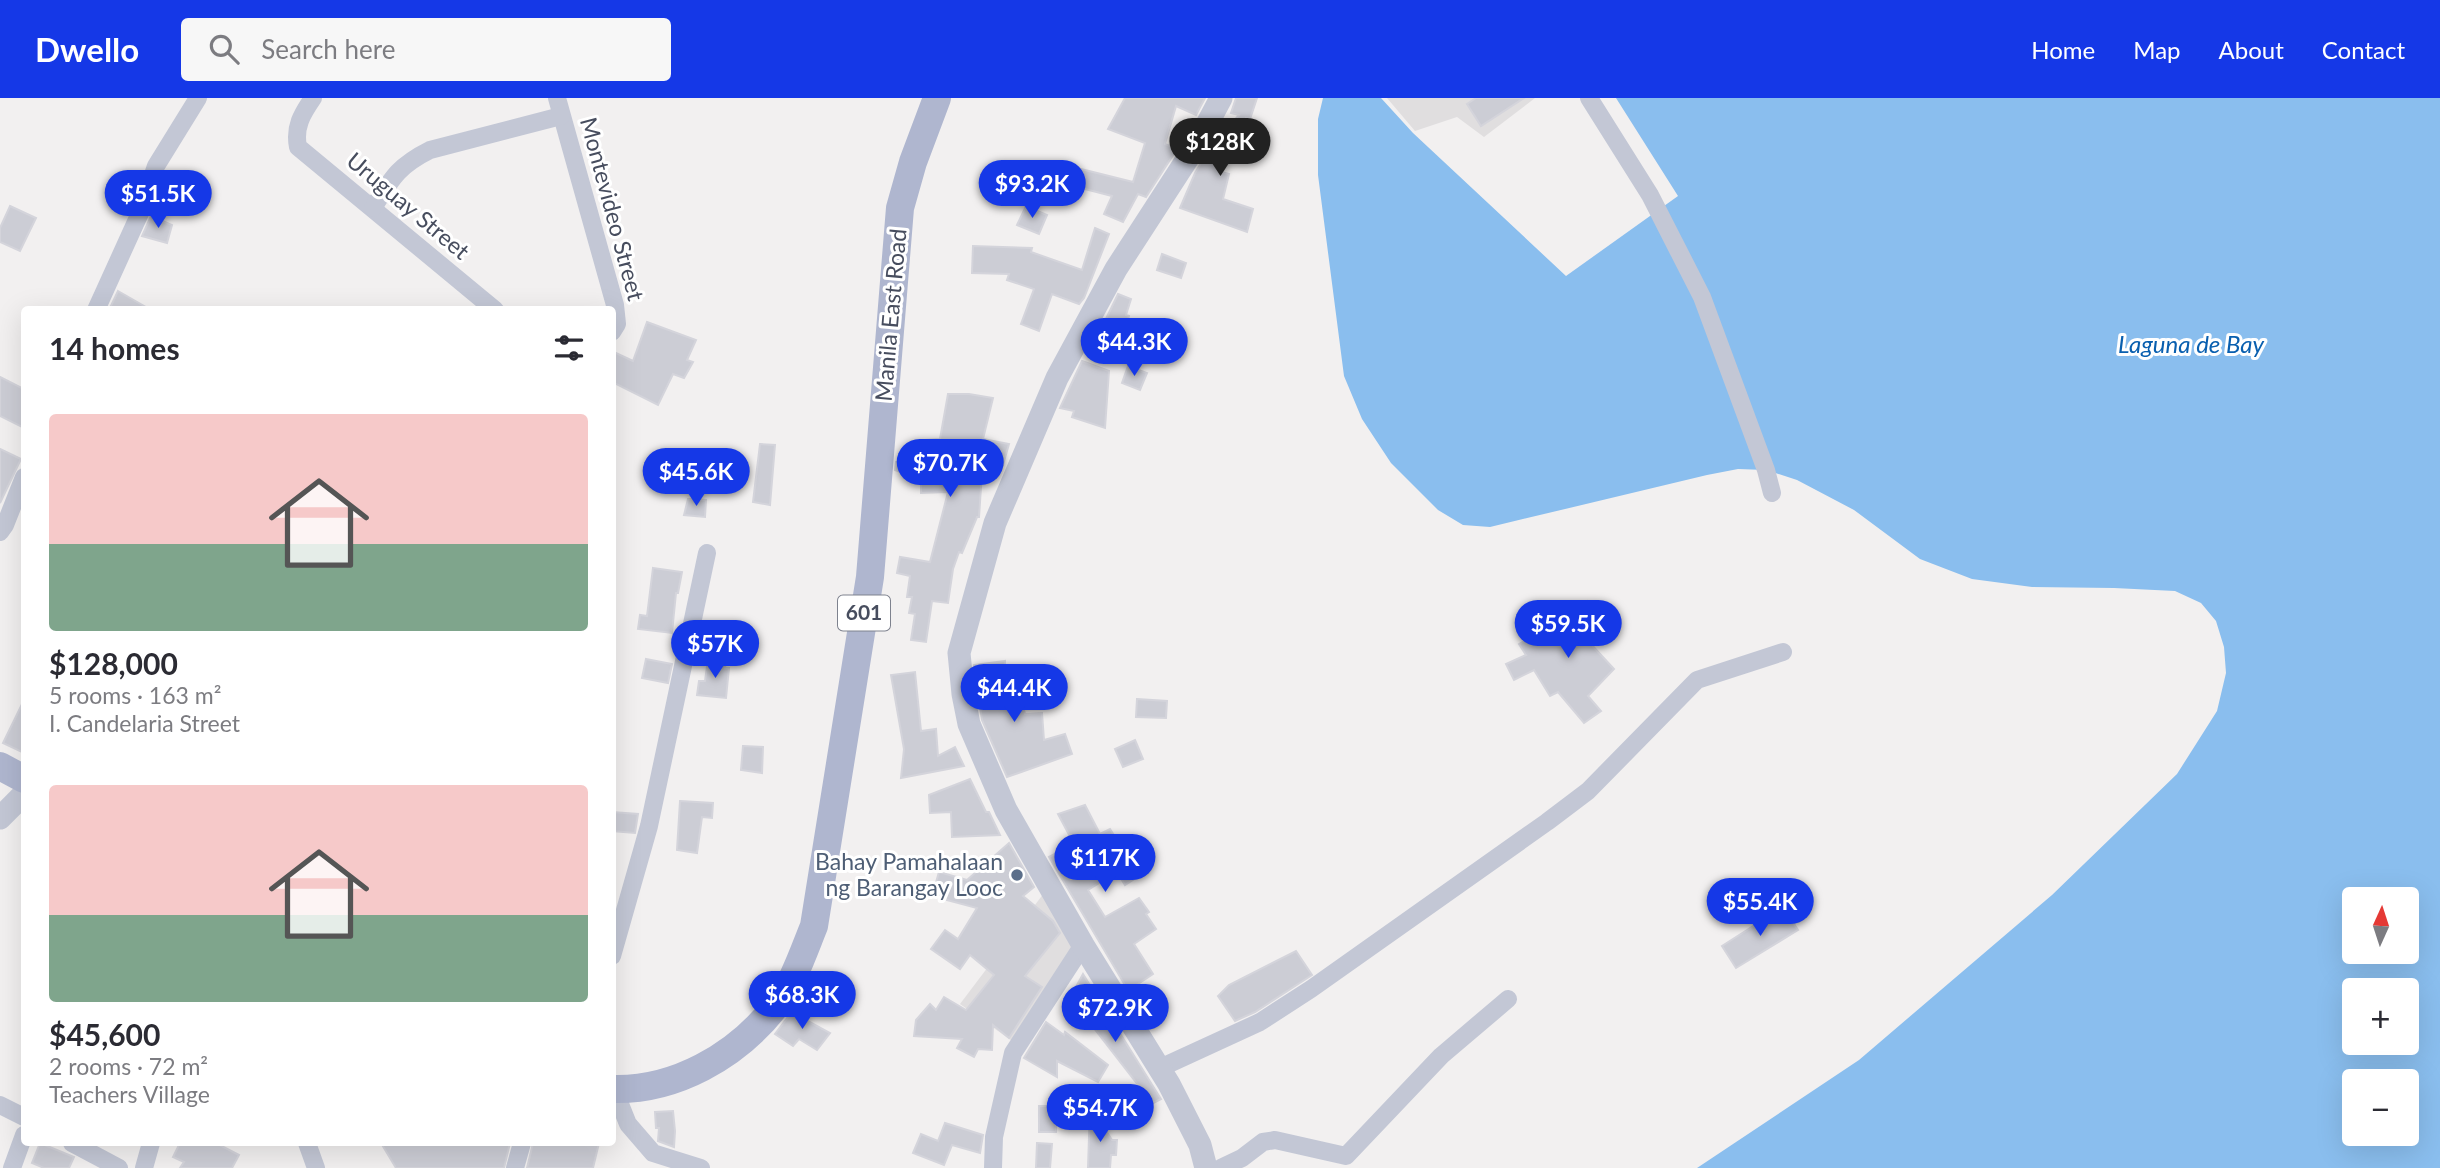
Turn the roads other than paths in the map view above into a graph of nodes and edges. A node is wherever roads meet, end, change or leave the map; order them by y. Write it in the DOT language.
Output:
graph roads {
  1 [pos="198,98"];
  2 [pos="313,98"];
  3 [pos="937,98"];
  4 [pos="1221,98"];
  5 [pos="1589,98"];
  6 [pos="559,107"];
  7 [pos="373,208"];
  8 [pos="98,306"];
  9 [pos="490,306"];
  10 [pos="615,306"];
  11 [pos="21,485"];
  12 [pos="1772,493"];
  13 [pos="0,532"];
  14 [pos="707,554"];
  15 [pos="1783,652"];
  16 [pos="0,766"];
  17 [pos="21,777"];
  18 [pos="21,797"];
  19 [pos="0,818"];
  20 [pos="616,942"];
  21 [pos="1083,944"];
  22 [pos="1508,999"];
  23 [pos="1160,1068"];
  24 [pos="616,1089"];
  25 [pos="616,1096"];
  26 [pos="0,1105"];
  27 [pos="21,1110"];
  28 [pos="21,1143"];
  29 [pos="78,1146"];
  30 [pos="150,1146"];
  31 [pos="308,1146"];
  32 [pos="521,1146"];
  33 [pos="12,1168"];
  34 [pos="119,1168"];
  35 [pos="144,1168"];
  36 [pos="316,1168"];
  37 [pos="514,1168"];
  38 [pos="702,1168"];
  39 [pos="993,1168"];
  40 [pos="1206,1168"];
  41 [pos="1221,1168"];
  1 -- 8 [label="street"];
  2 -- 7 [label="street, Uruguay Street"];
  3 -- 24 [label="main road, Manila East Road / 601"];
  4 -- 21 [label="street"];
  5 -- 12 [label="street"];
  6 -- 7 [label="street"];
  6 -- 10 [label="street, Montevideo Street"];
  7 -- 9 [label="street, Uruguay Street"];
  11 -- 13 [label="street"];
  14 -- 20 [label="street"];
  15 -- 23 [label="street"];
  16 -- 17 [label="main road"];
  18 -- 19 [label="street"];
  21 -- 23 [label="street"];
  21 -- 39 [label="street"];
  22 -- 41 [label="street"];
  23 -- 40 [label="street"];
  25 -- 38 [label="street"];
  26 -- 27 [label="street"];
  28 -- 33 [label="street"];
  29 -- 34 [label="street"];
  30 -- 35 [label="street"];
  31 -- 36 [label="street"];
  32 -- 37 [label="street"];
}
